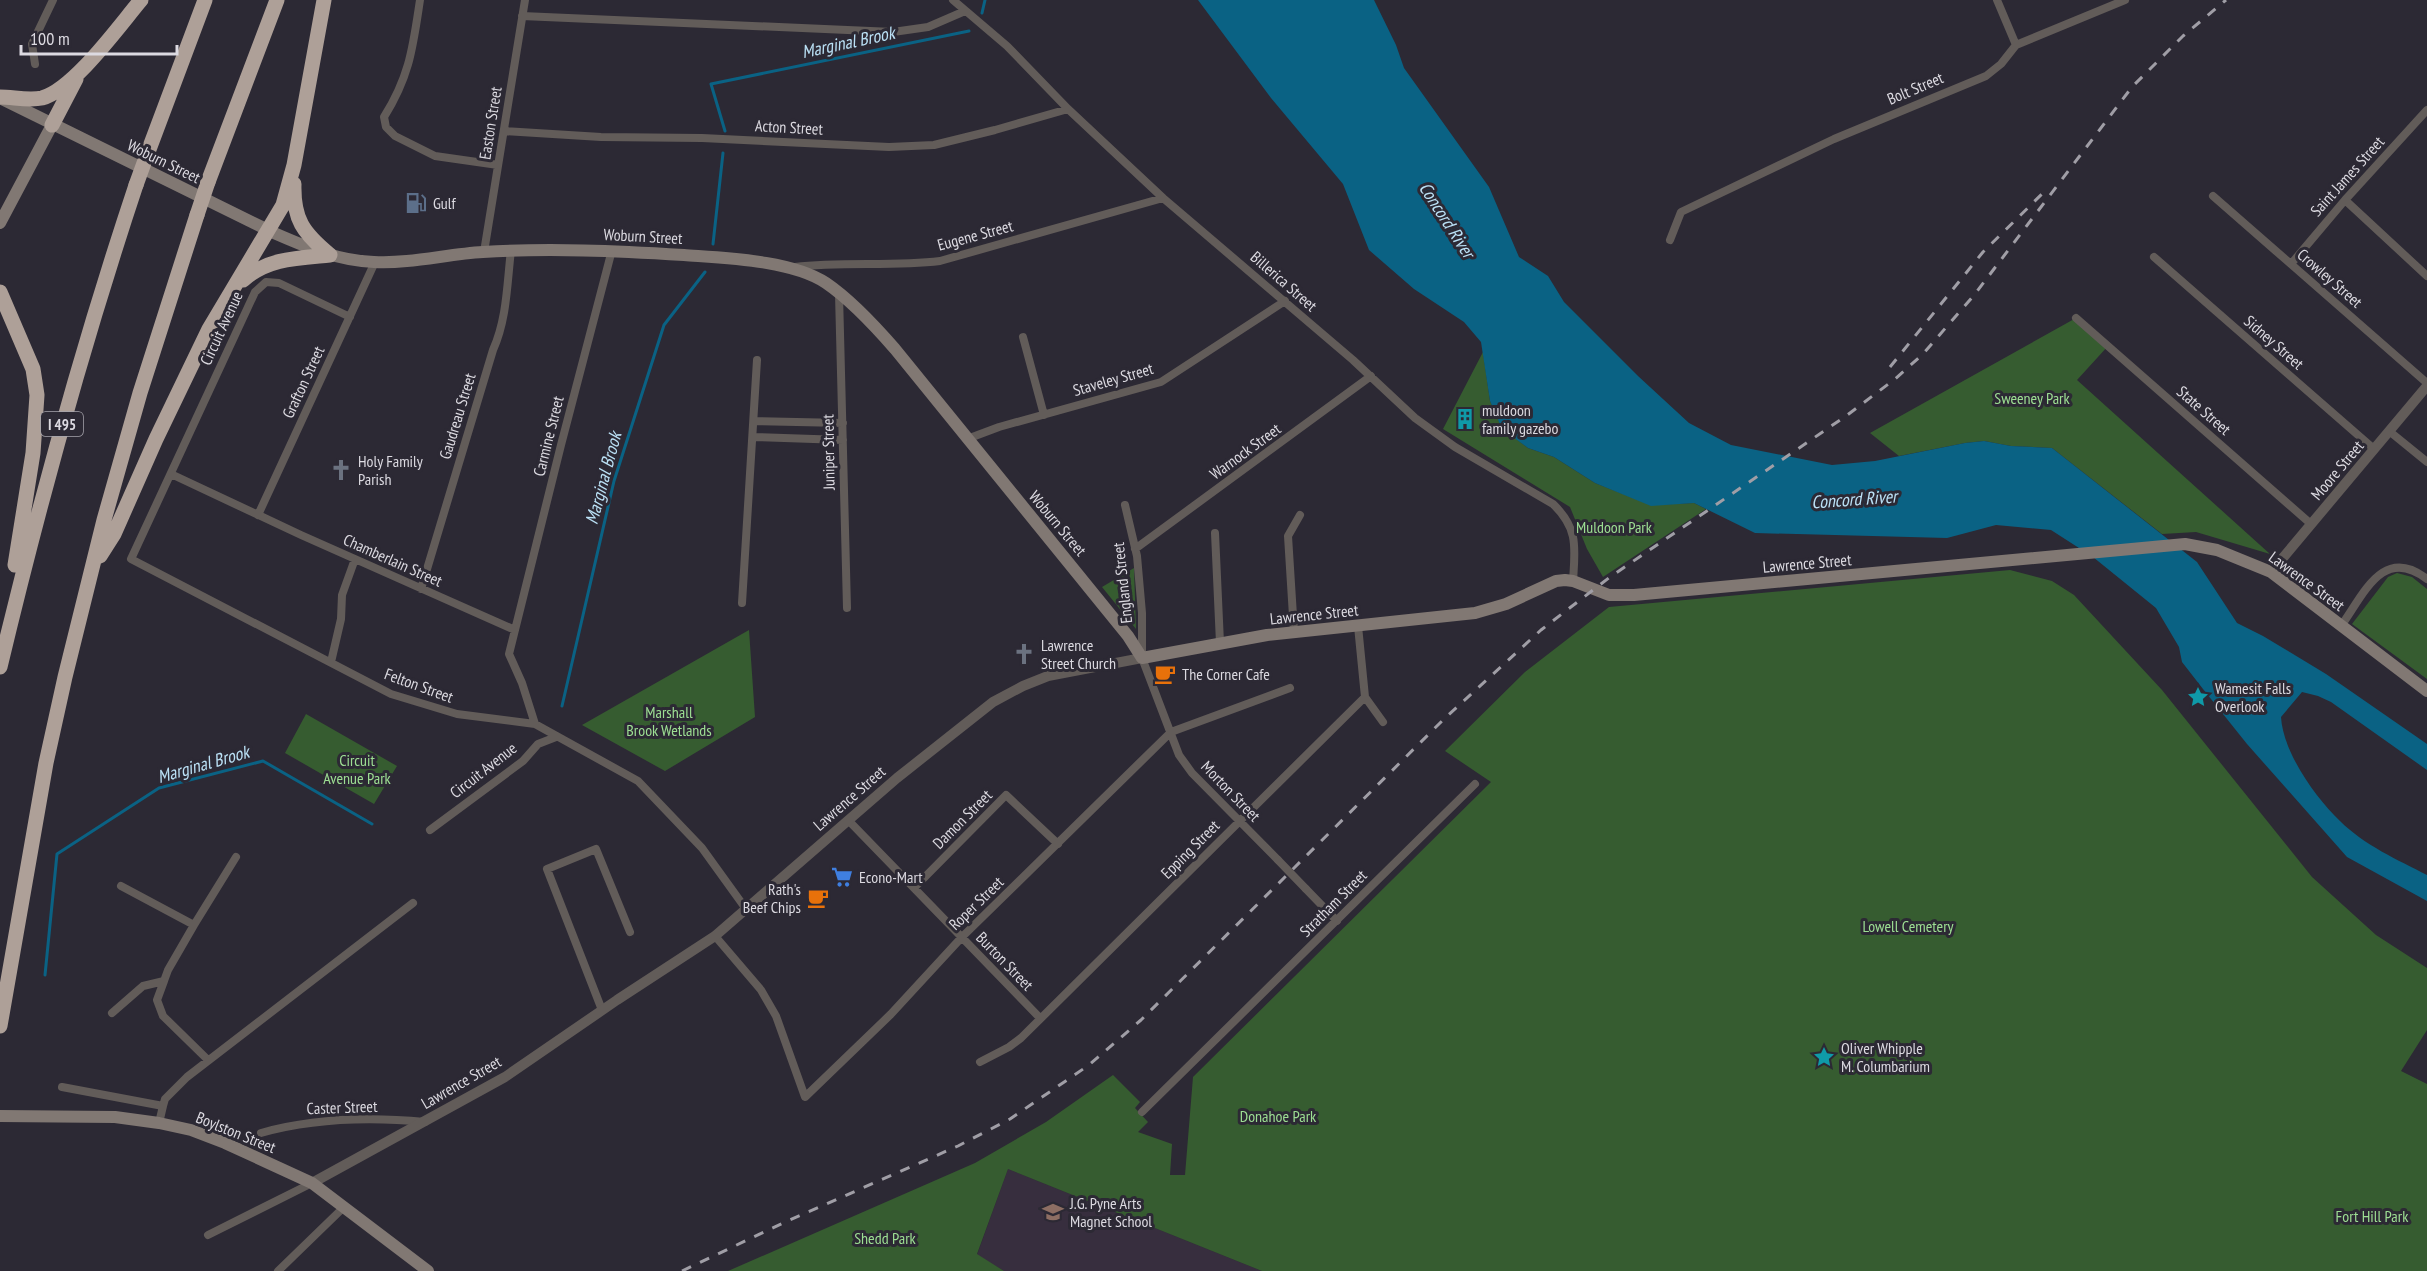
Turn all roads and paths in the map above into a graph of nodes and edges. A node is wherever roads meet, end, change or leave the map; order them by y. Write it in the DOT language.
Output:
graph roads {
  1 [pos="53,0"];
  2 [pos="141,0"];
  3 [pos="205,0"];
  4 [pos="277,0"];
  5 [pos="324,0"];
  6 [pos="420,0"];
  7 [pos="525,0"];
  8 [pos="953,0"];
  9 [pos="1997,0"];
  10 [pos="2125,0"];
  11 [pos="965,11"];
  12 [pos="522,16"];
  13 [pos="2016,45"];
  14 [pos="34,64"];
  15 [pos="82,69"];
  16 [pos="0,97"];
  17 [pos="1068,109"];
  18 [pos="2427,110"];
  19 [pos="52,125"];
  20 [pos="504,131"];
  21 [pos="294,165"];
  22 [pos="498,165"];
  23 [pos="2213,196"];
  24 [pos="1163,198"];
  25 [pos="2345,200"];
  26 [pos="0,223"];
  27 [pos="266,230"];
  28 [pos="1670,240"];
  29 [pos="511,250"];
  30 [pos="612,250"];
  31 [pos="484,252"];
  32 [pos="330,255"];
  33 [pos="2154,257"];
  34 [pos="375,262"];
  35 [pos="2291,264"];
  36 [pos="790,268"];
  37 [pos="2427,276"];
  38 [pos="0,292"];
  39 [pos="838,294"];
  40 [pos="228,297"];
  41 [pos="1285,302"];
  42 [pos="350,317"];
  43 [pos="2076,318"];
  44 [pos="1023,337"];
  45 [pos="757,360"];
  46 [pos="1371,376"];
  47 [pos="2425,391"];
  48 [pos="1044,415"];
  49 [pos="754,421"];
  50 [pos="843,423"];
  51 [pos="2389,431"];
  52 [pos="753,437"];
  53 [pos="967,439"];
  54 [pos="843,440"];
  55 [pos="2374,449"];
  56 [pos="2427,462"];
  57 [pos="171,474"];
  58 [pos="1125,505"];
  59 [pos="1300,514"];
  60 [pos="258,515"];
  61 [pos="2311,524"];
  62 [pos="1215,533"];
  63 [pos="1135,549"];
  64 [pos="355,559"];
  65 [pos="94,566"];
  66 [pos="2271,572"];
  67 [pos="2427,579"];
  68 [pos="1573,581"];
  69 [pos="421,589"];
  70 [pos="742,603"];
  71 [pos="847,608"];
  72 [pos="1358,626"];
  73 [pos="2341,626"];
  74 [pos="515,630"];
  75 [pos="1294,632"];
  76 [pos="1220,643"];
  77 [pos="1142,658"];
  78 [pos="0,661"];
  79 [pos="331,662"];
  80 [pos="0,667"];
  81 [pos="1290,688"];
  82 [pos="2427,691"];
  83 [pos="1365,697"];
  84 [pos="1383,722"];
  85 [pos="535,724"];
  86 [pos="1171,732"];
  87 [pos="556,737"];
  88 [pos="1475,784"];
  89 [pos="848,820"];
  90 [pos="1239,821"];
  91 [pos="430,830"];
  92 [pos="1058,844"];
  93 [pos="236,857"];
  94 [pos="121,886"];
  95 [pos="914,888"];
  96 [pos="413,903"];
  97 [pos="746,909"];
  98 [pos="1337,921"];
  99 [pos="194,925"];
  100 [pos="630,932"];
  101 [pos="715,936"];
  102 [pos="962,937"];
  103 [pos="164,981"];
  104 [pos="602,1010"];
  105 [pos="112,1013"];
  106 [pos="1040,1018"];
  107 [pos="0,1026"];
  108 [pos="208,1060"];
  109 [pos="980,1062"];
  110 [pos="62,1087"];
  111 [pos="163,1106"];
  112 [pos="1143,1112"];
  113 [pos="0,1116"];
  114 [pos="425,1122"];
  115 [pos="159,1123"];
  116 [pos="261,1133"];
  117 [pos="312,1184"];
  118 [pos="343,1208"];
  119 [pos="208,1235"];
  120 [pos="278,1271"];
  121 [pos="428,1271"];
  1 -- 14 [label="street"];
  2 -- 15 [label="highway"];
  3 -- 80 [label="highway, I 495, bridge"];
  4 -- 65 [label="highway, bridge"];
  5 -- 21 [label="highway"];
  6 -- 22 [label="street"];
  7 -- 12 [label="street, Easton Street"];
  8 -- 11 [label="street, Billerica Street"];
  9 -- 13 [label="street"];
  10 -- 13 [label="street"];
  11 -- 12 [label="street"];
  11 -- 17 [label="street, Billerica Street"];
  12 -- 20 [label="street, Easton Street"];
  13 -- 28 [label="street, Bolt Street"];
  15 -- 16 [label="highway"];
  15 -- 19 [label="highway"];
  16 -- 19 [label="main road, Woburn Street"];
  17 -- 20 [label="street, Acton Street"];
  17 -- 24 [label="street, Billerica Street"];
  18 -- 25 [label="street, Saint James Street"];
  19 -- 26 [label="main road"];
  19 -- 27 [label="main road, Woburn Street"];
  20 -- 22 [label="street, Easton Street"];
  21 -- 27 [label="highway"];
  21 -- 32 [label="highway"];
  22 -- 31 [label="street, Easton Street"];
  23 -- 35 [label="street, Crowley Street"];
  24 -- 36 [label="street, Eugene Street"];
  24 -- 41 [label="street, Billerica Street"];
  25 -- 35 [label="street, Saint James Street"];
  25 -- 37 [label="street"];
  27 -- 32 [label="main road, Woburn Street"];
  27 -- 40 [label="highway"];
  29 -- 30 [label="main road, Woburn Street"];
  29 -- 31 [label="main road, Woburn Street"];
  29 -- 69 [label="street, Gaudreau Street"];
  30 -- 36 [label="main road, Woburn Street"];
  30 -- 74 [label="street, Carmine Street"];
  31 -- 34 [label="main road, Woburn Street"];
  32 -- 34 [label="main road, Woburn Street"];
  32 -- 40 [label="highway"];
  33 -- 55 [label="street, Sidney Street"];
  34 -- 42 [label="street, Grafton Street"];
  35 -- 47 [label="street, Crowley Street"];
  36 -- 39 [label="main road, Woburn Street"];
  38 -- 78 [label="highway"];
  39 -- 50 [label="street, Juniper Street"];
  39 -- 53 [label="main road, Woburn Street"];
  40 -- 65 [label="highway"];
  41 -- 46 [label="street, Billerica Street"];
  41 -- 48 [label="street, Staveley Street"];
  42 -- 57 [label="street, Circuit Avenue"];
  42 -- 60 [label="street, Grafton Street"];
  43 -- 61 [label="street, State Street"];
  44 -- 48 [label="street"];
  45 -- 49 [label="street"];
  46 -- 63 [label="street, Warnock Street"];
  46 -- 68 [label="street, Billerica Street"];
  47 -- 51 [label="street, Moore Street"];
  48 -- 53 [label="street, Staveley Street"];
  49 -- 50 [label="street"];
  49 -- 52 [label="street"];
  50 -- 54 [label="street, Juniper Street"];
  51 -- 55 [label="street, Moore Street"];
  51 -- 56 [label="street"];
  52 -- 54 [label="street"];
  52 -- 70 [label="street"];
  53 -- 77 [label="main road, Woburn Street"];
  54 -- 71 [label="street, Juniper Street"];
  55 -- 61 [label="street, Moore Street"];
  57 -- 60 [label="street, Chamberlain Street"];
  57 -- 79 [label="street, Felton Street"];
  58 -- 63 [label="street, England Street"];
  59 -- 75 [label="street"];
  60 -- 64 [label="street, Chamberlain Street"];
  61 -- 66 [label="street, Moore Street"];
  62 -- 76 [label="street"];
  63 -- 77 [label="street, England Street"];
  64 -- 69 [label="street, Chamberlain Street"];
  64 -- 79 [label="street"];
  65 -- 107 [label="highway"];
  66 -- 68 [label="main road, Lawrence Street"];
  66 -- 73 [label="main road, Lawrence Street"];
  67 -- 73 [label="street"];
  68 -- 72 [label="main road, Lawrence Street"];
  69 -- 74 [label="street, Chamberlain Street"];
  72 -- 75 [label="main road, Lawrence Street"];
  72 -- 83 [label="street"];
  73 -- 82 [label="main road, Lawrence Street"];
  74 -- 85 [label="street"];
  75 -- 76 [label="main road, Lawrence Street"];
  76 -- 77 [label="main road, Lawrence Street"];
  77 -- 86 [label="street, Morton Street"];
  77 -- 89 [label="street, Lawrence Street"];
  79 -- 85 [label="street, Felton Street"];
  81 -- 86 [label="street"];
  83 -- 84 [label="street"];
  83 -- 90 [label="street, Epping Street"];
  85 -- 87 [label="street, Felton Street"];
  86 -- 90 [label="street, Morton Street"];
  86 -- 92 [label="street, Roper Street"];
  87 -- 91 [label="street, Circuit Avenue"];
  87 -- 97 [label="street, Felton Street"];
  88 -- 98 [label="street, Stratham Street"];
  89 -- 95 [label="street, Burton Street"];
  89 -- 97 [label="street, Lawrence Street"];
  90 -- 98 [label="street, Morton Street, bridge"];
  90 -- 106 [label="street, Epping Street"];
  92 -- 95 [label="street, Damon Street"];
  92 -- 102 [label="street, Roper Street"];
  93 -- 99 [label="street"];
  94 -- 99 [label="street"];
  95 -- 102 [label="street, Burton Street"];
  96 -- 108 [label="street"];
  97 -- 101 [label="street, Lawrence Street"];
  98 -- 112 [label="street, Stratham Street"];
  99 -- 103 [label="street"];
  100 -- 104 [label="street"];
  101 -- 102 [label="street, Roper Street"];
  101 -- 104 [label="street, Lawrence Street"];
  102 -- 106 [label="street, Burton Street"];
  103 -- 105 [label="street"];
  103 -- 108 [label="street"];
  104 -- 114 [label="street, Lawrence Street"];
  106 -- 109 [label="street, Epping Street"];
  108 -- 111 [label="street"];
  110 -- 111 [label="street"];
  111 -- 115 [label="street"];
  113 -- 115 [label="main road, Boylston Street"];
  114 -- 116 [label="street, Caster Street"];
  114 -- 117 [label="street, Lawrence Street"];
  115 -- 117 [label="main road, Boylston Street"];
  117 -- 118 [label="main road, Boylston Street"];
  117 -- 119 [label="street"];
  118 -- 120 [label="street"];
  118 -- 121 [label="main road, Boylston Street"];
}
